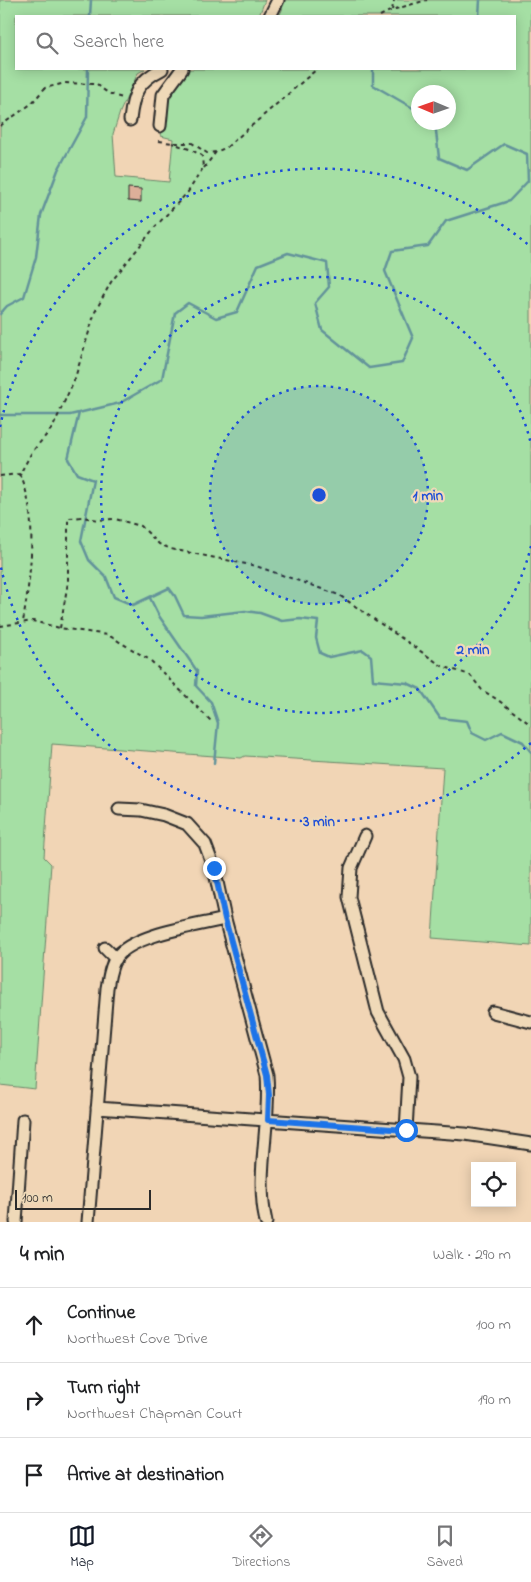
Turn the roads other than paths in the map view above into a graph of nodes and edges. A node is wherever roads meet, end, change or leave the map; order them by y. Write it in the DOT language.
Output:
graph roads {
  1 [pos="278,0"];
  2 [pos="270,15"];
  3 [pos="160,70"];
  4 [pos="181,70"];
  5 [pos="130,120"];
  6 [pos="160,126"];
  7 [pos="119,809"];
  8 [pos="365,836"];
  9 [pos="225,919"];
  10 [pos="106,948"];
  11 [pos="116,959"];
  12 [pos="494,1012"];
  13 [pos="531,1022"];
  14 [pos="97,1108"];
  15 [pos="23,1120"];
  16 [pos="268,1120"];
  17 [pos="406,1130"];
  18 [pos="531,1144"];
  19 [pos="16,1222"];
  20 [pos="88,1222"];
  21 [pos="266,1222"];
  1 -- 2 [label="street"];
  3 -- 5 [label="street"];
  4 -- 6 [label="street"];
  7 -- 9 [label="street"];
  8 -- 17 [label="street"];
  9 -- 11 [label="street"];
  9 -- 16 [label="street"];
  10 -- 11 [label="street"];
  11 -- 14 [label="street"];
  12 -- 13 [label="street"];
  14 -- 16 [label="street"];
  14 -- 20 [label="street"];
  15 -- 19 [label="street"];
  16 -- 17 [label="street"];
  16 -- 21 [label="street"];
  17 -- 18 [label="street"];
}
